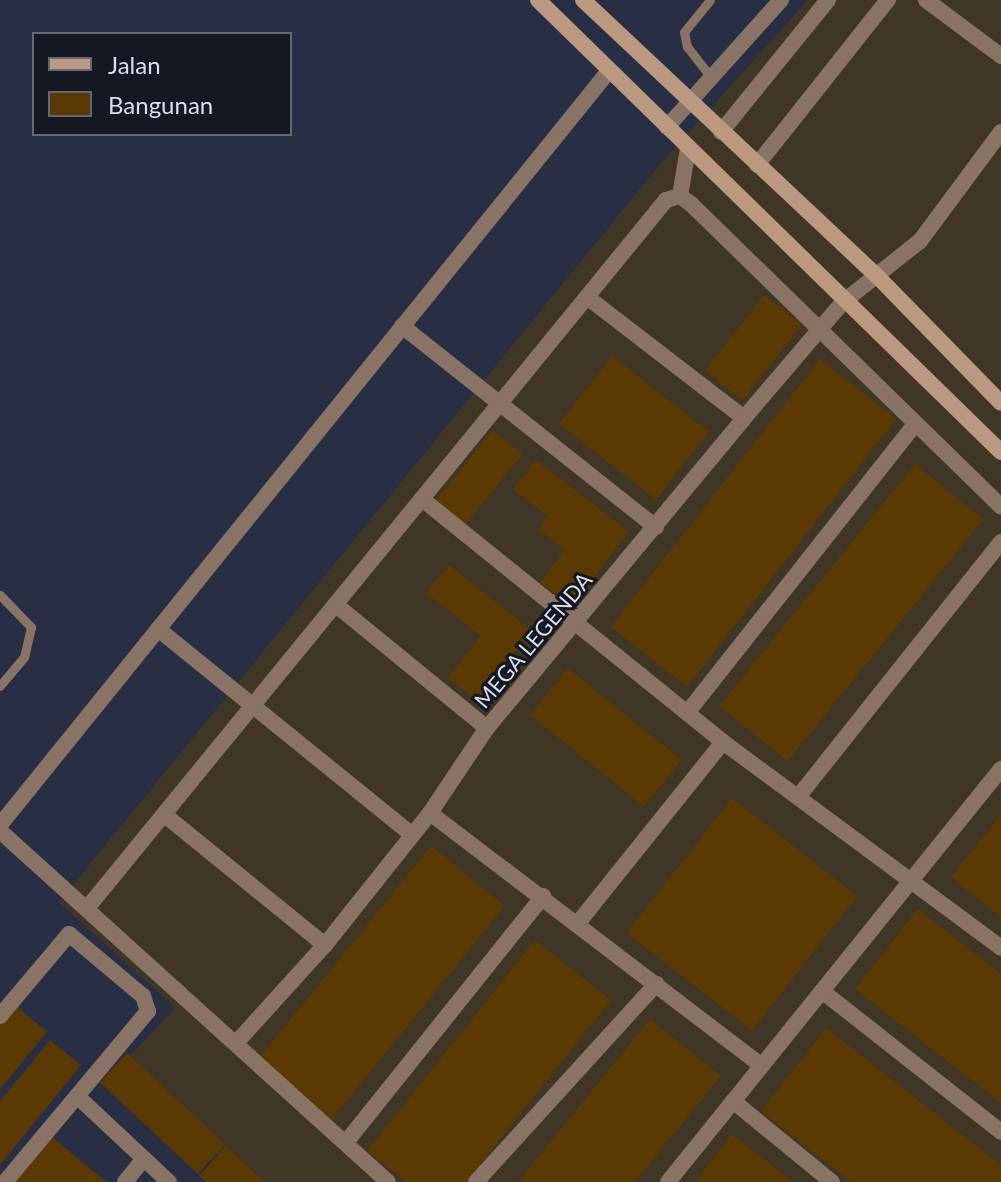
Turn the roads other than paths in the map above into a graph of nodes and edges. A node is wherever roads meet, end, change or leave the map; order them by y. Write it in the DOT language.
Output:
graph roads {
  1 [pos="538,0"];
  2 [pos="583,0"];
  3 [pos="710,0"];
  4 [pos="781,0"];
  5 [pos="828,0"];
  6 [pos="888,0"];
  7 [pos="926,0"];
  8 [pos="1001,56"];
  9 [pos="608,72"];
  10 [pos="710,76"];
  11 [pos="688,102"];
  12 [pos="667,127"];
  13 [pos="721,132"];
  14 [pos="1001,132"];
  15 [pos="688,148"];
  16 [pos="757,165"];
  17 [pos="680,196"];
  18 [pos="877,276"];
  19 [pos="587,297"];
  20 [pos="843,302"];
  21 [pos="402,326"];
  22 [pos="819,330"];
  23 [pos="999,396"];
  24 [pos="499,404"];
  25 [pos="744,418"];
  26 [pos="914,426"];
  27 [pos="1001,452"];
  28 [pos="422,499"];
  29 [pos="1001,507"];
  30 [pos="656,527"];
  31 [pos="1001,542"];
  32 [pos="0,595"];
  33 [pos="336,605"];
  34 [pos="576,624"];
  35 [pos="158,629"];
  36 [pos="0,686"];
  37 [pos="251,710"];
  38 [pos="687,713"];
  39 [pos="487,728"];
  40 [pos="723,742"];
  41 [pos="1001,769"];
  42 [pos="798,797"];
  43 [pos="430,813"];
  44 [pos="166,816"];
  45 [pos="0,825"];
  46 [pos="0,831"];
  47 [pos="411,834"];
  48 [pos="910,879"];
  49 [pos="543,896"];
  50 [pos="88,907"];
  51 [pos="578,923"];
  52 [pos="325,945"];
  53 [pos="1001,948"];
  54 [pos="656,984"];
  55 [pos="822,991"];
  56 [pos="0,1016"];
  57 [pos="236,1043"];
  58 [pos="762,1066"];
  59 [pos="77,1096"];
  60 [pos="733,1101"];
  61 [pos="1001,1132"];
  62 [pos="347,1141"];
  63 [pos="143,1160"];
  64 [pos="5,1182"];
  65 [pos="125,1182"];
  66 [pos="169,1182"];
  67 [pos="388,1182"];
  68 [pos="476,1182"];
  69 [pos="668,1182"];
  70 [pos="832,1182"];
  1 -- 9 [label="street"];
  2 -- 11 [label="street"];
  3 -- 10 [label="lane"];
  4 -- 10 [label="street"];
  5 -- 13 [label="street"];
  6 -- 16 [label="street"];
  7 -- 8 [label="street"];
  9 -- 12 [label="street"];
  9 -- 21 [label="street"];
  10 -- 11 [label="street"];
  11 -- 12 [label="street"];
  11 -- 13 [label="street"];
  12 -- 15 [label="street"];
  13 -- 16 [label="street"];
  14 -- 18 [label="street, MEGA LEGENDA"];
  15 -- 17 [label="street"];
  15 -- 20 [label="street"];
  16 -- 18 [label="street"];
  17 -- 19 [label="street"];
  17 -- 22 [label="street"];
  18 -- 20 [label="street, MEGA LEGENDA"];
  18 -- 23 [label="street"];
  19 -- 24 [label="street"];
  19 -- 25 [label="street"];
  20 -- 22 [label="street, MEGA LEGENDA"];
  20 -- 27 [label="street"];
  21 -- 24 [label="street"];
  21 -- 35 [label="street"];
  22 -- 25 [label="street, MEGA LEGENDA"];
  22 -- 26 [label="street"];
  24 -- 28 [label="street"];
  24 -- 30 [label="street"];
  25 -- 30 [label="street, MEGA LEGENDA"];
  26 -- 29 [label="street"];
  26 -- 38 [label="street"];
  28 -- 33 [label="street"];
  28 -- 34 [label="street"];
  30 -- 34 [label="street, MEGA LEGENDA"];
  31 -- 42 [label="street"];
  32 -- 36 [label="lane"];
  33 -- 37 [label="street"];
  33 -- 39 [label="street"];
  34 -- 38 [label="street"];
  34 -- 39 [label="street, MEGA LEGENDA"];
  35 -- 37 [label="street"];
  35 -- 45 [label="street"];
  37 -- 44 [label="street"];
  37 -- 47 [label="street"];
  38 -- 40 [label="street"];
  39 -- 43 [label="street, MEGA LEGENDA"];
  40 -- 42 [label="street"];
  40 -- 51 [label="street"];
  41 -- 48 [label="street"];
  42 -- 48 [label="street"];
  43 -- 47 [label="street, MEGA LEGENDA"];
  43 -- 49 [label="street"];
  44 -- 50 [label="street"];
  44 -- 52 [label="street"];
  46 -- 50 [label="street"];
  47 -- 52 [label="street, MEGA LEGENDA"];
  48 -- 53 [label="street"];
  48 -- 55 [label="street"];
  49 -- 51 [label="street"];
  49 -- 62 [label="street"];
  50 -- 57 [label="street"];
  51 -- 54 [label="street"];
  52 -- 57 [label="street, MEGA LEGENDA"];
  54 -- 58 [label="street"];
  54 -- 68 [label="street"];
  55 -- 58 [label="street"];
  55 -- 61 [label="street"];
  56 -- 59 [label="street"];
  57 -- 62 [label="street"];
  58 -- 60 [label="street"];
  59 -- 63 [label="street"];
  59 -- 64 [label="street"];
  60 -- 69 [label="street"];
  60 -- 70 [label="street"];
  62 -- 67 [label="street"];
  63 -- 65 [label="street"];
  63 -- 66 [label="street"];
}
